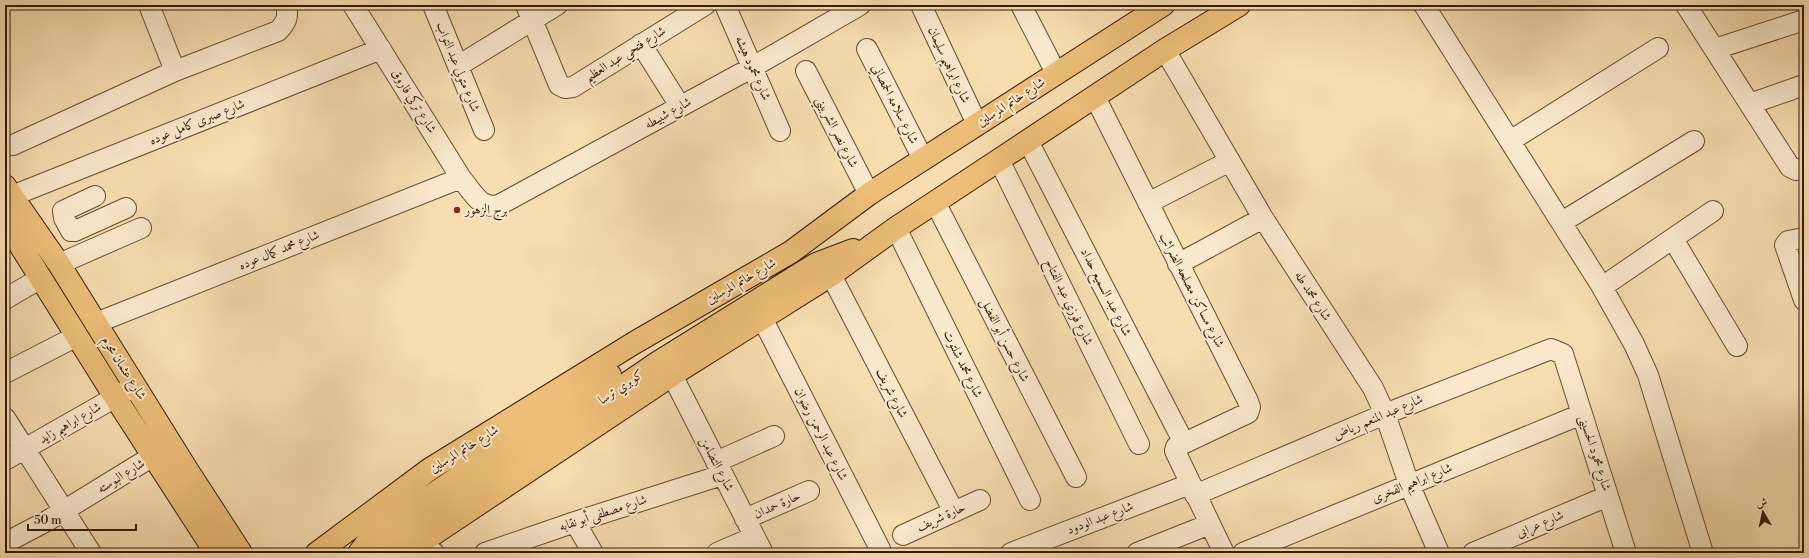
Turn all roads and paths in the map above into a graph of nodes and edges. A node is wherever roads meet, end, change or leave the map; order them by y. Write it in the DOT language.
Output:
graph roads {
  1 [pos="149,5"];
  2 [pos="286,5"];
  3 [pos="353,5"];
  4 [pos="433,5"];
  5 [pos="557,5"];
  6 [pos="704,5"];
  7 [pos="725,5"];
  8 [pos="860,5"];
  9 [pos="921,5"];
  10 [pos="1021,5"];
  11 [pos="1239,5"];
  12 [pos="1424,5"];
  13 [pos="1686,5"];
  14 [pos="1150,8"];
  15 [pos="529,12"];
  16 [pos="1804,20"];
  17 [pos="641,44"];
  18 [pos="381,48"];
  19 [pos="1658,48"];
  20 [pos="867,49"];
  21 [pos="1715,49"];
  22 [pos="1165,50"];
  23 [pos="458,66"];
  24 [pos="753,67"];
  25 [pos="806,70"];
  26 [pos="175,71"];
  27 [pos="1056,74"];
  28 [pos="1804,85"];
  29 [pos="1095,97"];
  30 [pos="1750,104"];
  31 [pos="680,106"];
  32 [pos="977,124"];
  33 [pos="484,130"];
  34 [pos="780,131"];
  35 [pos="1028,141"];
  36 [pos="1510,141"];
  37 [pos="1694,141"];
  38 [pos="12,145"];
  39 [pos="923,159"];
  40 [pos="998,160"];
  41 [pos="1230,161"];
  42 [pos="1801,169"];
  43 [pos="461,178"];
  44 [pos="9,191"];
  45 [pos="869,194"];
  46 [pos="95,196"];
  47 [pos="476,196"];
  48 [pos="935,202"];
  49 [pos="1148,203"];
  50 [pos="126,208"];
  51 [pos="1713,211"];
  52 [pos="1262,218"];
  53 [pos="98,221"];
  54 [pos="1562,222"];
  55 [pos="141,228"];
  56 [pos="896,228"];
  57 [pos="8,230"];
  58 [pos="1804,238"];
  59 [pos="1673,239"];
  60 [pos="109,242"];
  61 [pos="870,247"];
  62 [pos="791,252"];
  63 [pos="60,264"];
  64 [pos="1178,264"];
  65 [pos="831,275"];
  66 [pos="41,278"];
  67 [pos="1602,286"];
  68 [pos="5,299"];
  69 [pos="1804,300"];
  70 [pos="762,318"];
  71 [pos="96,322"];
  72 [pos="77,336"];
  73 [pos="1737,346"];
  74 [pos="1563,354"];
  75 [pos="5,373"];
  76 [pos="672,375"];
  77 [pos="135,386"];
  78 [pos="115,397"];
  79 [pos="1385,414"];
  80 [pos="1582,414"];
  81 [pos="5,418"];
  82 [pos="774,436"];
  83 [pos="1139,444"];
  84 [pos="1180,445"];
  85 [pos="25,450"];
  86 [pos="153,456"];
  87 [pos="5,460"];
  88 [pos="719,469"];
  89 [pos="1076,477"];
  90 [pos="1410,484"];
  91 [pos="809,490"];
  92 [pos="1192,490"];
  93 [pos="1608,496"];
  94 [pos="980,500"];
  95 [pos="1030,500"];
  96 [pos="64,511"];
  97 [pos="954,512"];
  98 [pos="745,519"];
  99 [pos="575,522"];
  100 [pos="1210,524"];
  101 [pos="344,534"];
  102 [pos="903,535"];
  103 [pos="13,545"];
  104 [pos="758,545"];
  105 [pos="364,547"];
  106 [pos="880,549"];
  107 [pos="420,550"];
  108 [pos="91,553"];
  109 [pos="216,553"];
  110 [pos="241,553"];
  111 [pos="317,553"];
  112 [pos="334,553"];
  113 [pos="387,553"];
  114 [pos="485,553"];
  115 [pos="593,553"];
  116 [pos="718,553"];
  117 [pos="1011,553"];
  118 [pos="1137,553"];
  119 [pos="1224,553"];
  120 [pos="1243,553"];
  121 [pos="1439,553"];
  122 [pos="1472,553"];
  123 [pos="1626,553"];
  124 [pos="1703,553"];
  1 -- 26 [label="street"];
  2 -- 26 [label="street"];
  3 -- 18 [label="street, شارع تركي فاروق"];
  4 -- 23 [label="street, شارع متولي عبد التواب"];
  5 -- 15 [label="street"];
  6 -- 17 [label="street, شارع فتحي عبد العظيم"];
  7 -- 24 [label="street, شارع محمود هيشه"];
  8 -- 24 [label="street, شارع شبيطه"];
  9 -- 32 [label="street, شارع ابراهيم سليمان"];
  10 -- 27 [label="street"];
  11 -- 22 [label="main road"];
  12 -- 36 [label="street"];
  13 -- 21 [label="street"];
  14 -- 27 [label="main road, شارع خاتم المرسلين"];
  15 -- 17 [label="street, شارع فتحي عبد العظيم"];
  15 -- 23 [label="street"];
  16 -- 21 [label="street"];
  17 -- 31 [label="street"];
  18 -- 43 [label="street, شارع تركي فاروق"];
  18 -- 44 [label="street, شارع صبرى كامل عوده"];
  19 -- 36 [label="street"];
  20 -- 39 [label="street, شارع سلامه الحمصاني"];
  21 -- 30 [label="street"];
  22 -- 29 [label="main road"];
  22 -- 41 [label="street, شارع محمد طه"];
  23 -- 33 [label="street, شارع متولي عبد التواب"];
  24 -- 31 [label="street, شارع شبيطه"];
  24 -- 34 [label="street, شارع محمود هيشه"];
  25 -- 45 [label="street, شارع نصر الشربيني"];
  26 -- 38 [label="street"];
  27 -- 32 [label="main road, شارع خاتم المرسلين"];
  28 -- 30 [label="street"];
  29 -- 35 [label="main road"];
  29 -- 49 [label="street, شارع مساكن مصلحه الضرائب"];
  30 -- 42 [label="street"];
  31 -- 47 [label="street, شارع شبيطه"];
  32 -- 39 [label="main road, شارع خاتم المرسلين"];
  35 -- 40 [label="main road"];
  35 -- 84 [label="street, شارع عبد السميع حداد"];
  36 -- 54 [label="street"];
  37 -- 54 [label="street"];
  39 -- 45 [label="main road, شارع خاتم المرسلين"];
  40 -- 48 [label="main road"];
  40 -- 83 [label="street, شارع فوزي عبد الفتاح"];
  41 -- 49 [label="street"];
  41 -- 52 [label="street, شارع محمد طه"];
  43 -- 47 [label="street, شارع تركي فاروق"];
  43 -- 71 [label="street, شارع محمد كمال عوده"];
  44 -- 63 [label="main road, شارع عثمان محرم"];
  45 -- 62 [label="main road, شارع خاتم المرسلين"];
  46 -- 53 [label="street"];
  48 -- 56 [label="main road"];
  48 -- 89 [label="street, شارع حسن أبو الفضل"];
  49 -- 64 [label="street, شارع مساكن مصلحه الضرائب"];
  50 -- 53 [label="street"];
  51 -- 59 [label="street"];
  52 -- 64 [label="street"];
  52 -- 79 [label="street, شارع محمد طه"];
  53 -- 60 [label="street"];
  54 -- 67 [label="street"];
  55 -- 60 [label="street"];
  56 -- 61 [label="main road"];
  56 -- 95 [label="street, شارع محمد شلتوت"];
  57 -- 66 [label="main road, شارع عثمان محرم"];
  58 -- 69 [label="street"];
  59 -- 67 [label="street"];
  59 -- 73 [label="street"];
  60 -- 63 [label="street"];
  61 -- 65 [label="main road"];
  61 -- 113 [label="main road, كوبري ترسا"];
  62 -- 101 [label="main road, شارع خاتم المرسلين"];
  62 -- 105 [label="main road, كوبري ترسا"];
  63 -- 71 [label="main road, شارع عثمان محرم"];
  64 -- 84 [label="street, شارع مساكن مصلحه الضرائب"];
  65 -- 70 [label="main road"];
  65 -- 97 [label="street, شارع شريف"];
  66 -- 68 [label="street"];
  66 -- 72 [label="main road, شارع عثمان محرم"];
  67 -- 124 [label="street"];
  70 -- 76 [label="main road"];
  70 -- 106 [label="street, شارع عبد الرحمن رضوان"];
  71 -- 77 [label="main road, شارع عثمان محرم"];
  72 -- 75 [label="street"];
  72 -- 78 [label="main road, شارع عثمان محرم"];
  74 -- 79 [label="street, شارع عبد المنعم رياض"];
  74 -- 80 [label="street, شارع محمود الحسينى"];
  76 -- 88 [label="street, شارع التضامن"];
  76 -- 107 [label="main road"];
  77 -- 78 [label="street, شارع ابراهيم زايد"];
  77 -- 110 [label="main road, شارع عثمان محرم"];
  78 -- 85 [label="street, شارع ابراهيم زايد"];
  78 -- 86 [label="main road, شارع عثمان محرم"];
  79 -- 90 [label="street, شارع محمد طه"];
  79 -- 92 [label="street, شارع عبد المنعم رياض"];
  80 -- 90 [label="street, شارع ابراهيم الفخرى"];
  80 -- 93 [label="street, شارع محمود الحسينى"];
  81 -- 85 [label="street"];
  82 -- 88 [label="street, شارع مصطفى أبو نقابه"];
  84 -- 92 [label="street, شارع عبد السميع حداد"];
  85 -- 87 [label="street, شارع ابراهيم زايد"];
  85 -- 96 [label="street"];
  86 -- 96 [label="street, شارع البوسته"];
  86 -- 109 [label="main road, شارع عثمان محرم"];
  88 -- 98 [label="street, شارع التضامن"];
  88 -- 99 [label="street, شارع مصطفى أبو نقابه"];
  90 -- 120 [label="street, شارع ابراهيم الفخرى"];
  90 -- 121 [label="street, شارع محمد طه"];
  91 -- 98 [label="street, حارة حمدان"];
  92 -- 100 [label="street, شارع عبد السميع حداد"];
  92 -- 117 [label="street, شارع عبد الودود"];
  93 -- 122 [label="street, شارع عرابى"];
  93 -- 123 [label="street, شارع محمود الحسينى"];
  94 -- 97 [label="street, حارة شريف"];
  96 -- 103 [label="street, شارع البوسته"];
  96 -- 108 [label="street"];
  97 -- 102 [label="street, حارة شريف"];
  98 -- 104 [label="street, شارع التضامن"];
  99 -- 114 [label="street, شارع مصطفى أبو نقابه"];
  99 -- 115 [label="street"];
  100 -- 118 [label="street"];
  100 -- 119 [label="street, شارع عبد السميع حداد"];
  101 -- 111 [label="main road, شارع خاتم المرسلين"];
  101 -- 112 [label="main road"];
  104 -- 116 [label="street"];
}
